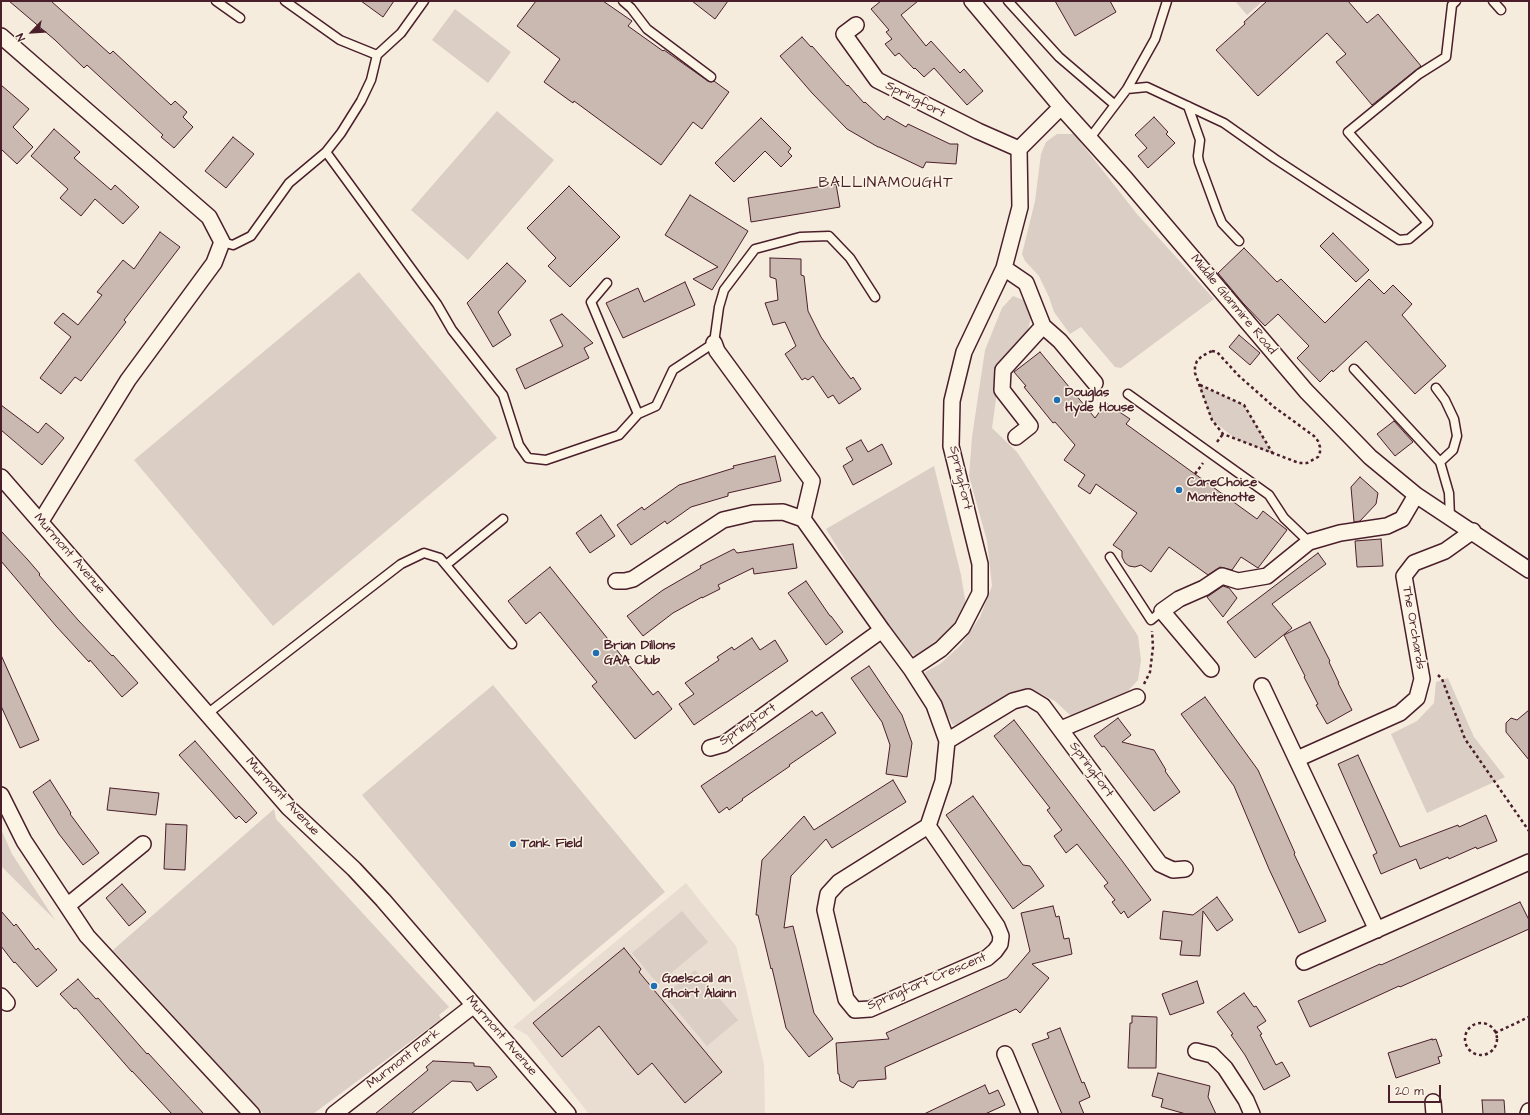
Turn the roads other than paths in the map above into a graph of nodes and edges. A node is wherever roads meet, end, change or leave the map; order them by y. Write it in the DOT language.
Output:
graph roads {
  1 [pos="216,1"];
  2 [pos="285,1"];
  3 [pos="424,1"];
  4 [pos="623,1"];
  5 [pos="972,1"];
  6 [pos="1008,1"];
  7 [pos="1166,1"];
  8 [pos="1456,1"];
  9 [pos="1492,1"];
  10 [pos="1501,10"];
  11 [pos="240,18"];
  12 [pos="856,25"];
  13 [pos="1,36"];
  14 [pos="377,55"];
  15 [pos="711,77"];
  16 [pos="1127,89"];
  17 [pos="1115,105"];
  18 [pos="1061,106"];
  19 [pos="1188,106"];
  20 [pos="1090,138"];
  21 [pos="1019,149"];
  22 [pos="326,152"];
  23 [pos="1239,241"];
  24 [pos="222,242"];
  25 [pos="1004,268"];
  26 [pos="607,283"];
  27 [pos="875,297"];
  28 [pos="1043,326"];
  29 [pos="714,343"];
  30 [pos="1354,369"];
  31 [pos="1095,384"];
  32 [pos="1436,388"];
  33 [pos="1128,394"];
  34 [pos="638,414"];
  35 [pos="1016,437"];
  36 [pos="1440,462"];
  37 [pos="1,477"];
  38 [pos="1416,495"];
  39 [pos="1450,517"];
  40 [pos="503,519"];
  41 [pos="803,519"];
  42 [pos="40,521"];
  43 [pos="1473,531"];
  44 [pos="1309,542"];
  45 [pos="1110,557"];
  46 [pos="446,565"];
  47 [pos="1529,570"];
  48 [pos="616,580"];
  49 [pos="1156,616"];
  50 [pos="882,630"];
  51 [pos="512,644"];
  52 [pos="1211,669"];
  53 [pos="911,670"];
  54 [pos="1262,686"];
  55 [pos="1137,697"];
  56 [pos="207,714"];
  57 [pos="1060,729"];
  58 [pos="947,741"];
  59 [pos="710,748"];
  60 [pos="1297,759"];
  61 [pos="1,795"];
  62 [pos="928,826"];
  63 [pos="143,844"];
  64 [pos="1529,862"];
  65 [pos="1185,869"];
  66 [pos="67,906"];
  67 [pos="1377,930"];
  68 [pos="1304,962"];
  69 [pos="474,1005"];
  70 [pos="1196,1052"];
  71 [pos="1005,1054"];
  72 [pos="1529,1111"];
  73 [pos="252,1114"];
  74 [pos="334,1114"];
  75 [pos="568,1114"];
  76 [pos="1030,1114"];
  77 [pos="1252,1114"];
  78 [pos="1528,1114"];
  1 -- 11 [label="lane"];
  2 -- 14 [label="lane"];
  3 -- 14 [label="lane"];
  4 -- 15 [label="lane"];
  5 -- 18 [label="street, Middle Glanmire Road"];
  6 -- 17 [label="lane"];
  7 -- 16 [label="lane"];
  8 -- 19 [label="lane"];
  9 -- 10 [label="lane"];
  12 -- 21 [label="street, Springfort"];
  13 -- 24 [label="street"];
  14 -- 22 [label="lane"];
  16 -- 17 [label="lane"];
  16 -- 19 [label="lane"];
  17 -- 20 [label="lane"];
  18 -- 20 [label="street, Middle Glanmire Road"];
  18 -- 21 [label="street"];
  19 -- 23 [label="lane"];
  20 -- 38 [label="street, Middle Glanmire Road"];
  21 -- 25 [label="street, Springfort"];
  22 -- 24 [label="lane"];
  22 -- 34 [label="lane"];
  24 -- 42 [label="street"];
  25 -- 28 [label="street"];
  25 -- 53 [label="street, Springfort"];
  26 -- 34 [label="lane"];
  27 -- 29 [label="lane"];
  28 -- 31 [label="street"];
  28 -- 35 [label="street"];
  29 -- 34 [label="lane"];
  29 -- 41 [label="street"];
  30 -- 36 [label="lane"];
  32 -- 36 [label="lane"];
  33 -- 44 [label="lane"];
  36 -- 39 [label="lane"];
  37 -- 42 [label="street, Murmont Avenue"];
  38 -- 39 [label="street, Middle Glanmire Road"];
  38 -- 44 [label="street"];
  39 -- 43 [label="street, Middle Glanmire Road"];
  40 -- 46 [label="lane"];
  41 -- 48 [label="street"];
  41 -- 50 [label="street"];
  42 -- 56 [label="street, Murmont Avenue"];
  43 -- 47 [label="street, Middle Glanmire Road"];
  43 -- 60 [label="street, The Orchards"];
  44 -- 49 [label="street"];
  45 -- 49 [label="lane"];
  46 -- 51 [label="lane"];
  46 -- 56 [label="lane"];
  49 -- 52 [label="street"];
  50 -- 53 [label="street"];
  50 -- 59 [label="street, Springfort"];
  53 -- 58 [label="street"];
  54 -- 60 [label="street"];
  55 -- 57 [label="street"];
  56 -- 69 [label="street, Murmont Avenue"];
  57 -- 58 [label="street, Springfort"];
  57 -- 65 [label="street, Springfort"];
  58 -- 62 [label="street"];
  60 -- 67 [label="street"];
  61 -- 66 [label="street"];
  62 -- 62 [label="street, Springfort Crescent"];
  63 -- 66 [label="street"];
  64 -- 67 [label="street"];
  66 -- 73 [label="street"];
  67 -- 68 [label="street"];
  69 -- 74 [label="street, Murmont Park"];
  69 -- 75 [label="street, Murmont Avenue"];
  70 -- 77 [label="street"];
  71 -- 76 [label="street"];
  72 -- 78 [label="street"];
}
